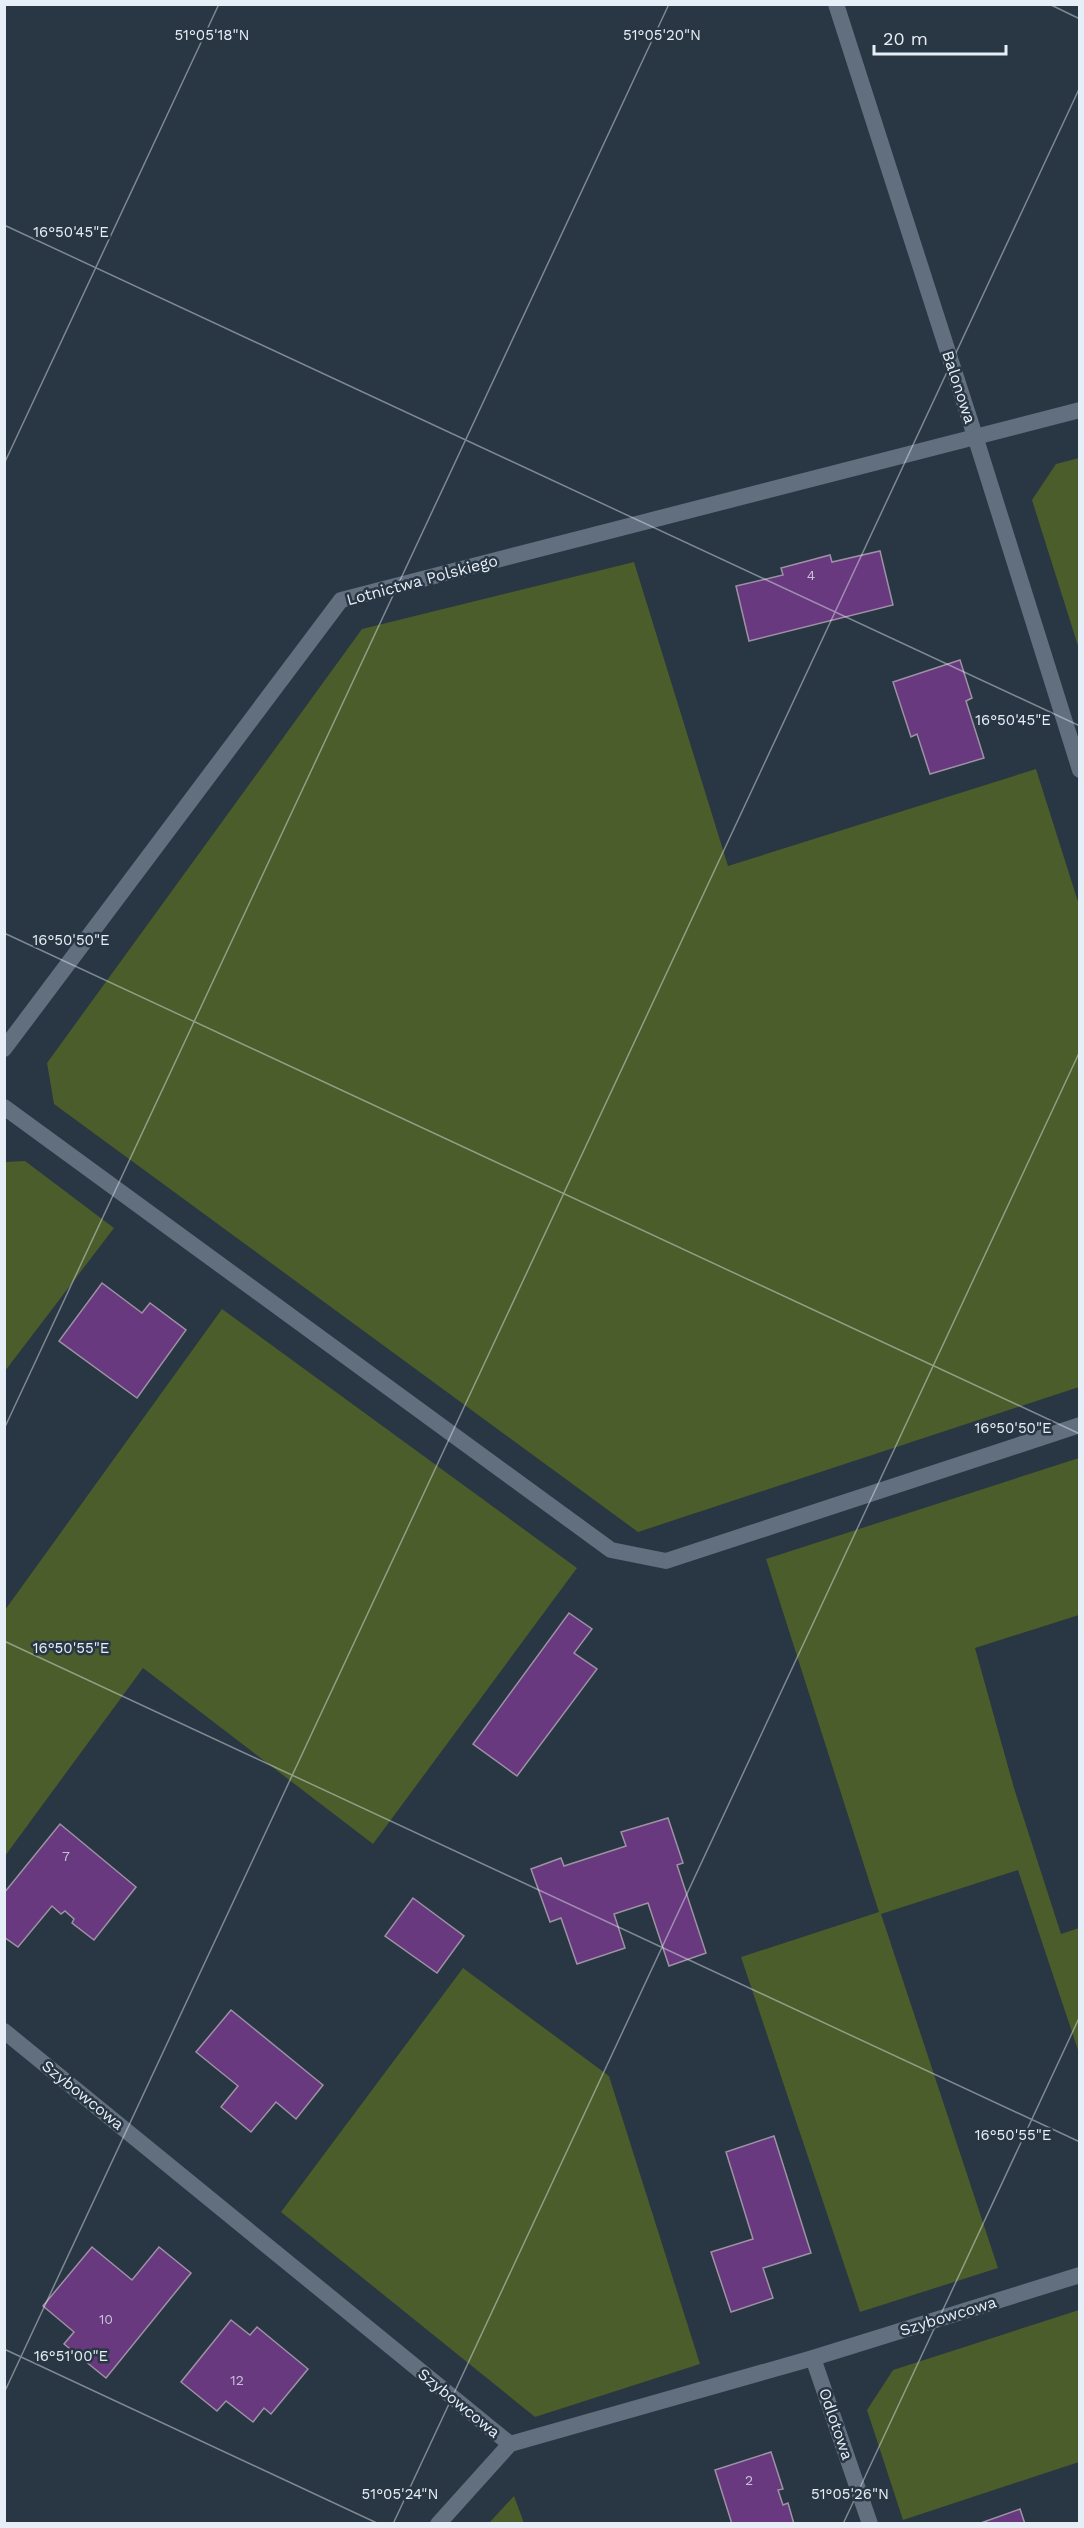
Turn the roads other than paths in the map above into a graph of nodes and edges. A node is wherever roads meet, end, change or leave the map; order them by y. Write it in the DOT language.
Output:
graph roads {
  1 [pos="836,4"];
  2 [pos="1080,410"];
  3 [pos="975,436"];
  4 [pos="1080,770"];
  5 [pos="4,1049"];
  6 [pos="4,1107"];
  7 [pos="1080,1425"];
  8 [pos="4,2031"];
  9 [pos="1080,2275"];
  10 [pos="813,2358"];
  11 [pos="510,2444"];
  12 [pos="438,2523"];
  13 [pos="870,2523"];
  1 -- 3 [label="street, Balonowa"];
  2 -- 3 [label="street, Lotnictwa Polskiego"];
  3 -- 4 [label="street, Balonowa"];
  3 -- 5 [label="street, Lotnictwa Polskiego"];
  6 -- 7 [label="street"];
  8 -- 11 [label="street, Szybowcowa"];
  9 -- 10 [label="street, Szybowcowa"];
  10 -- 11 [label="street, Szybowcowa"];
  10 -- 13 [label="street, Odlotowa"];
  11 -- 12 [label="street"];
}
